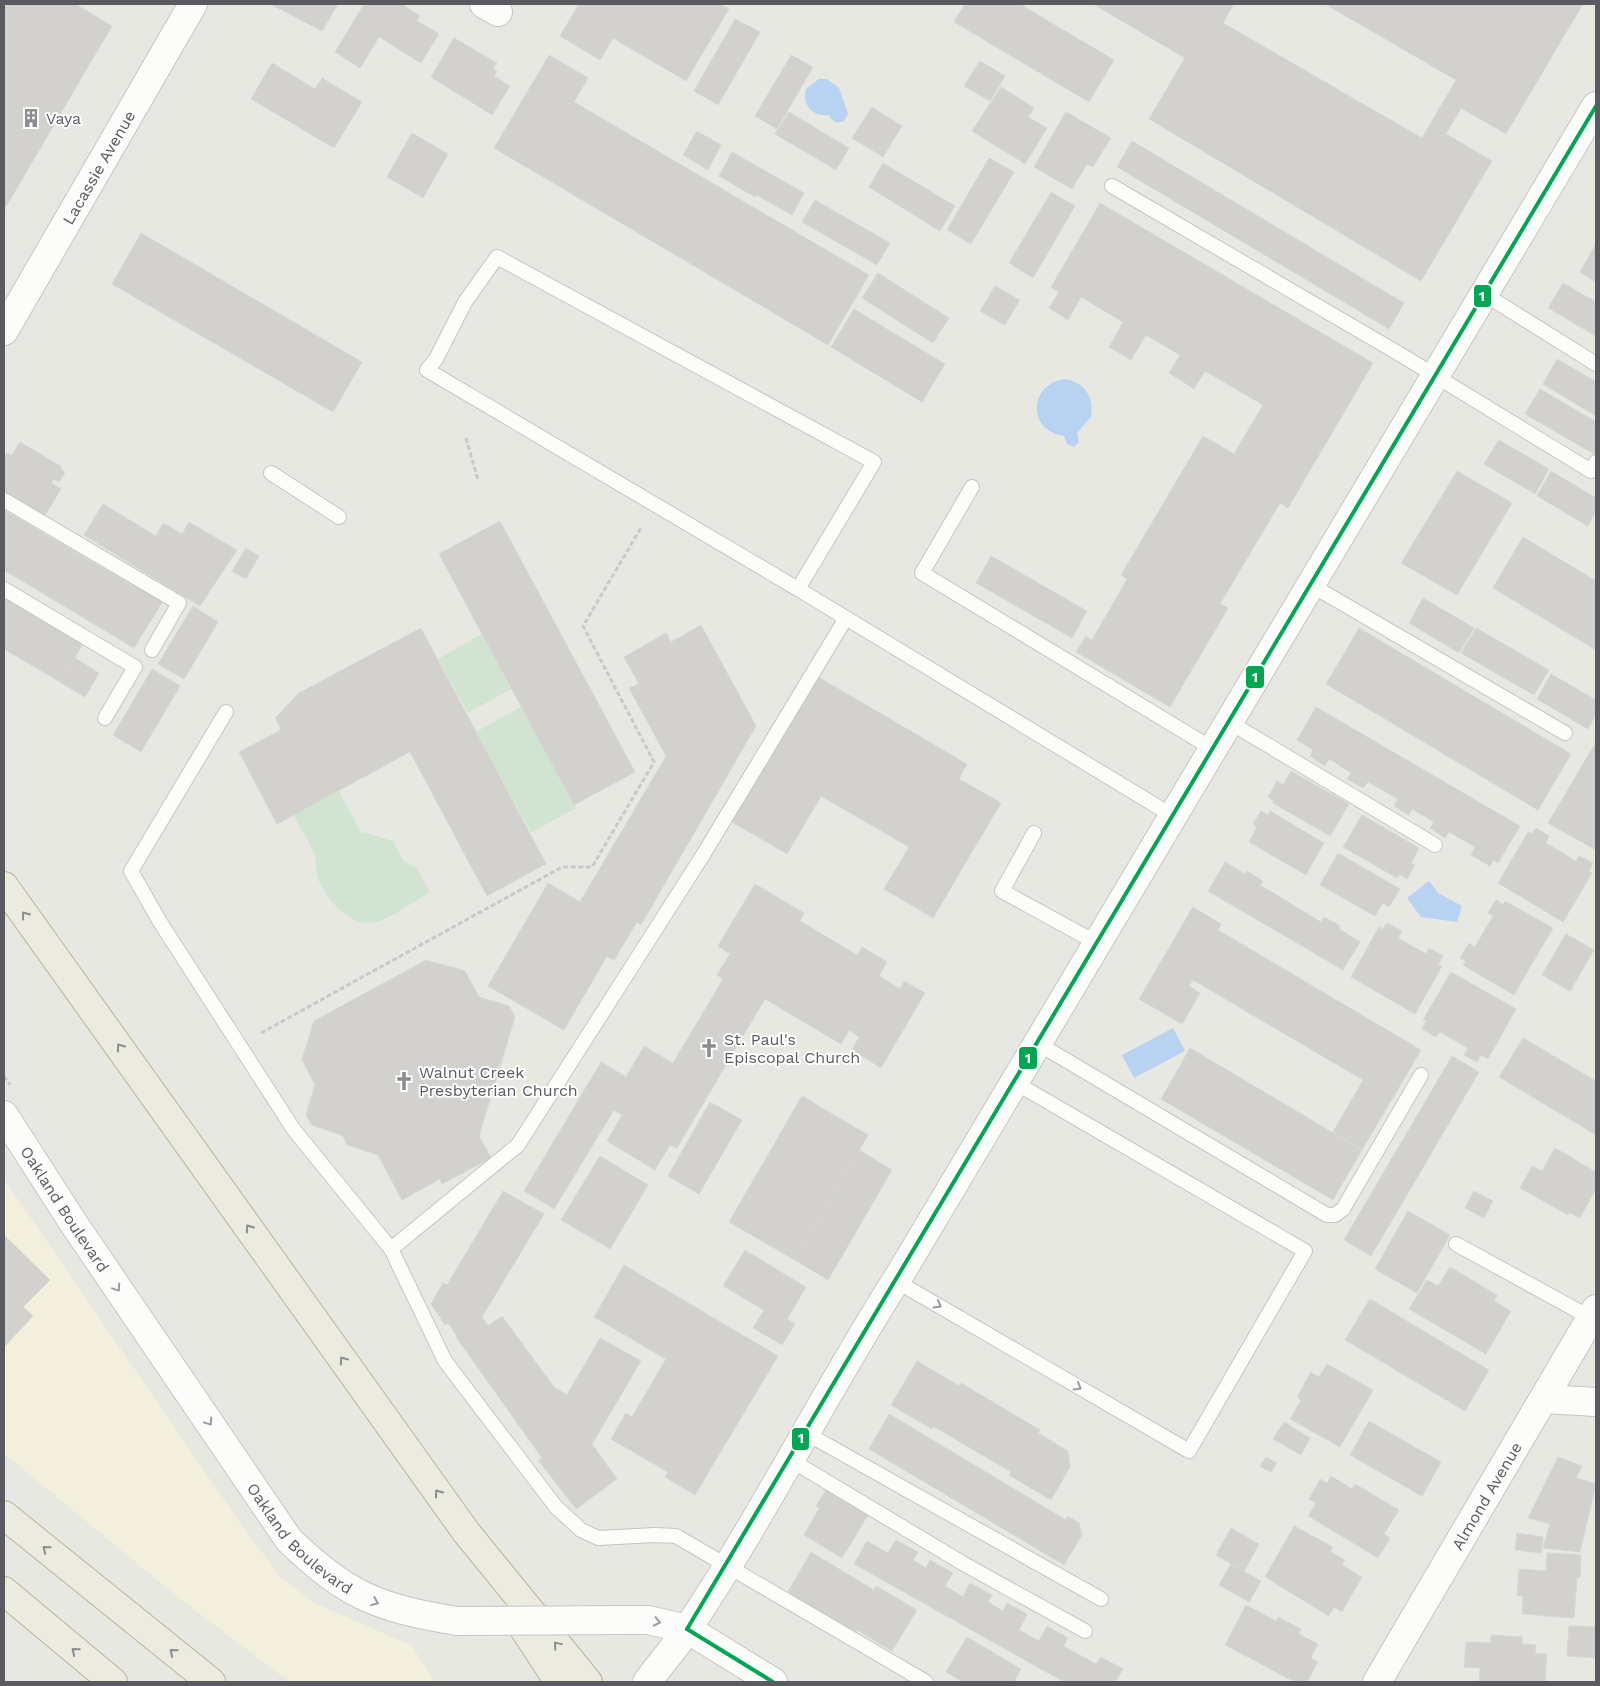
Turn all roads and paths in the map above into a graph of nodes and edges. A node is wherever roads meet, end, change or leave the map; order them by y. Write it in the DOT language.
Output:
graph roads {
  1 [pos="193,4"];
  2 [pos="1596,106"];
  3 [pos="1112,186"];
  4 [pos="1484,294"];
  5 [pos="4,331"];
  6 [pos="1596,364"];
  7 [pos="1435,376"];
  8 [pos="466,438"];
  9 [pos="1596,462"];
  10 [pos="271,473"];
  11 [pos="478,480"];
  12 [pos="972,487"];
  13 [pos="4,500"];
  14 [pos="655,504"];
  15 [pos="339,517"];
  16 [pos="1311,585"];
  17 [pos="4,589"];
  18 [pos="798,589"];
  19 [pos="846,618"];
  20 [pos="152,650"];
  21 [pos="226,712"];
  22 [pos="105,718"];
  23 [pos="1229,722"];
  24 [pos="1565,733"];
  25 [pos="1213,749"];
  26 [pos="1173,816"];
  27 [pos="1034,833"];
  28 [pos="1435,845"];
  29 [pos="4,886"];
  30 [pos="1097,943"];
  31 [pos="1037,1043"];
  32 [pos="239,1045"];
  33 [pos="1421,1075"];
  34 [pos="1014,1082"];
  35 [pos="4,1116"];
  36 [pos="1456,1244"];
  37 [pos="391,1250"];
  38 [pos="896,1281"];
  39 [pos="1594,1313"];
  40 [pos="1544,1398"];
  41 [pos="1596,1402"];
  42 [pos="804,1432"];
  43 [pos="789,1459"];
  44 [pos="4,1515"];
  45 [pos="466,1532"];
  46 [pos="726,1566"];
  47 [pos="4,1591"];
  48 [pos="1101,1599"];
  49 [pos="687,1629"];
  50 [pos="1085,1631"];
  51 [pos="649,1679"];
  52 [pos="113,1682"];
  53 [pos="210,1682"];
  54 [pos="559,1682"];
  55 [pos="588,1682"];
  56 [pos="773,1682"];
  57 [pos="926,1682"];
  58 [pos="1377,1682"];
  1 -- 5 [label="street, Lacassie Avenue"];
  2 -- 4 [label="street"];
  3 -- 7 [label="lane"];
  4 -- 6 [label="lane"];
  4 -- 7 [label="street"];
  7 -- 9 [label="lane"];
  7 -- 16 [label="street"];
  8 -- 11 [label="path"];
  10 -- 15 [label="lane"];
  12 -- 25 [label="lane"];
  13 -- 20 [label="lane"];
  14 -- 18 [label="lane"];
  14 -- 18 [label="lane"];
  14 -- 32 [label="path"];
  16 -- 23 [label="street"];
  16 -- 24 [label="lane"];
  17 -- 22 [label="lane"];
  18 -- 19 [label="lane"];
  19 -- 26 [label="lane"];
  19 -- 37 [label="lane"];
  21 -- 32 [label="lane"];
  23 -- 25 [label="street"];
  23 -- 28 [label="lane"];
  25 -- 26 [label="street"];
  26 -- 30 [label="street"];
  27 -- 30 [label="lane"];
  45 -- 29 [label="highway, one-way"];
  30 -- 31 [label="street"];
  31 -- 33 [label="lane"];
  31 -- 34 [label="street"];
  32 -- 37 [label="lane"];
  34 -- 38 [label="street"];
  38 -- 34 [label="lane, one-way"];
  35 -- 49 [label="street, Oakland Boulevard, one-way, bridge"];
  36 -- 39 [label="lane"];
  37 -- 46 [label="lane"];
  38 -- 42 [label="street"];
  39 -- 40 [label="street, Almond Avenue"];
  40 -- 41 [label="street"];
  40 -- 58 [label="street, Almond Avenue"];
  42 -- 43 [label="street"];
  42 -- 48 [label="lane"];
  43 -- 46 [label="street"];
  43 -- 50 [label="lane"];
  53 -- 44 [label="highway, one-way"];
  45 -- 54 [label="highway"];
  55 -- 45 [label="highway, one-way"];
  46 -- 49 [label="street"];
  46 -- 57 [label="lane"];
  52 -- 47 [label="highway, one-way"];
  49 -- 51 [label="street"];
  49 -- 56 [label="street, Oakland Boulevard"];
}
